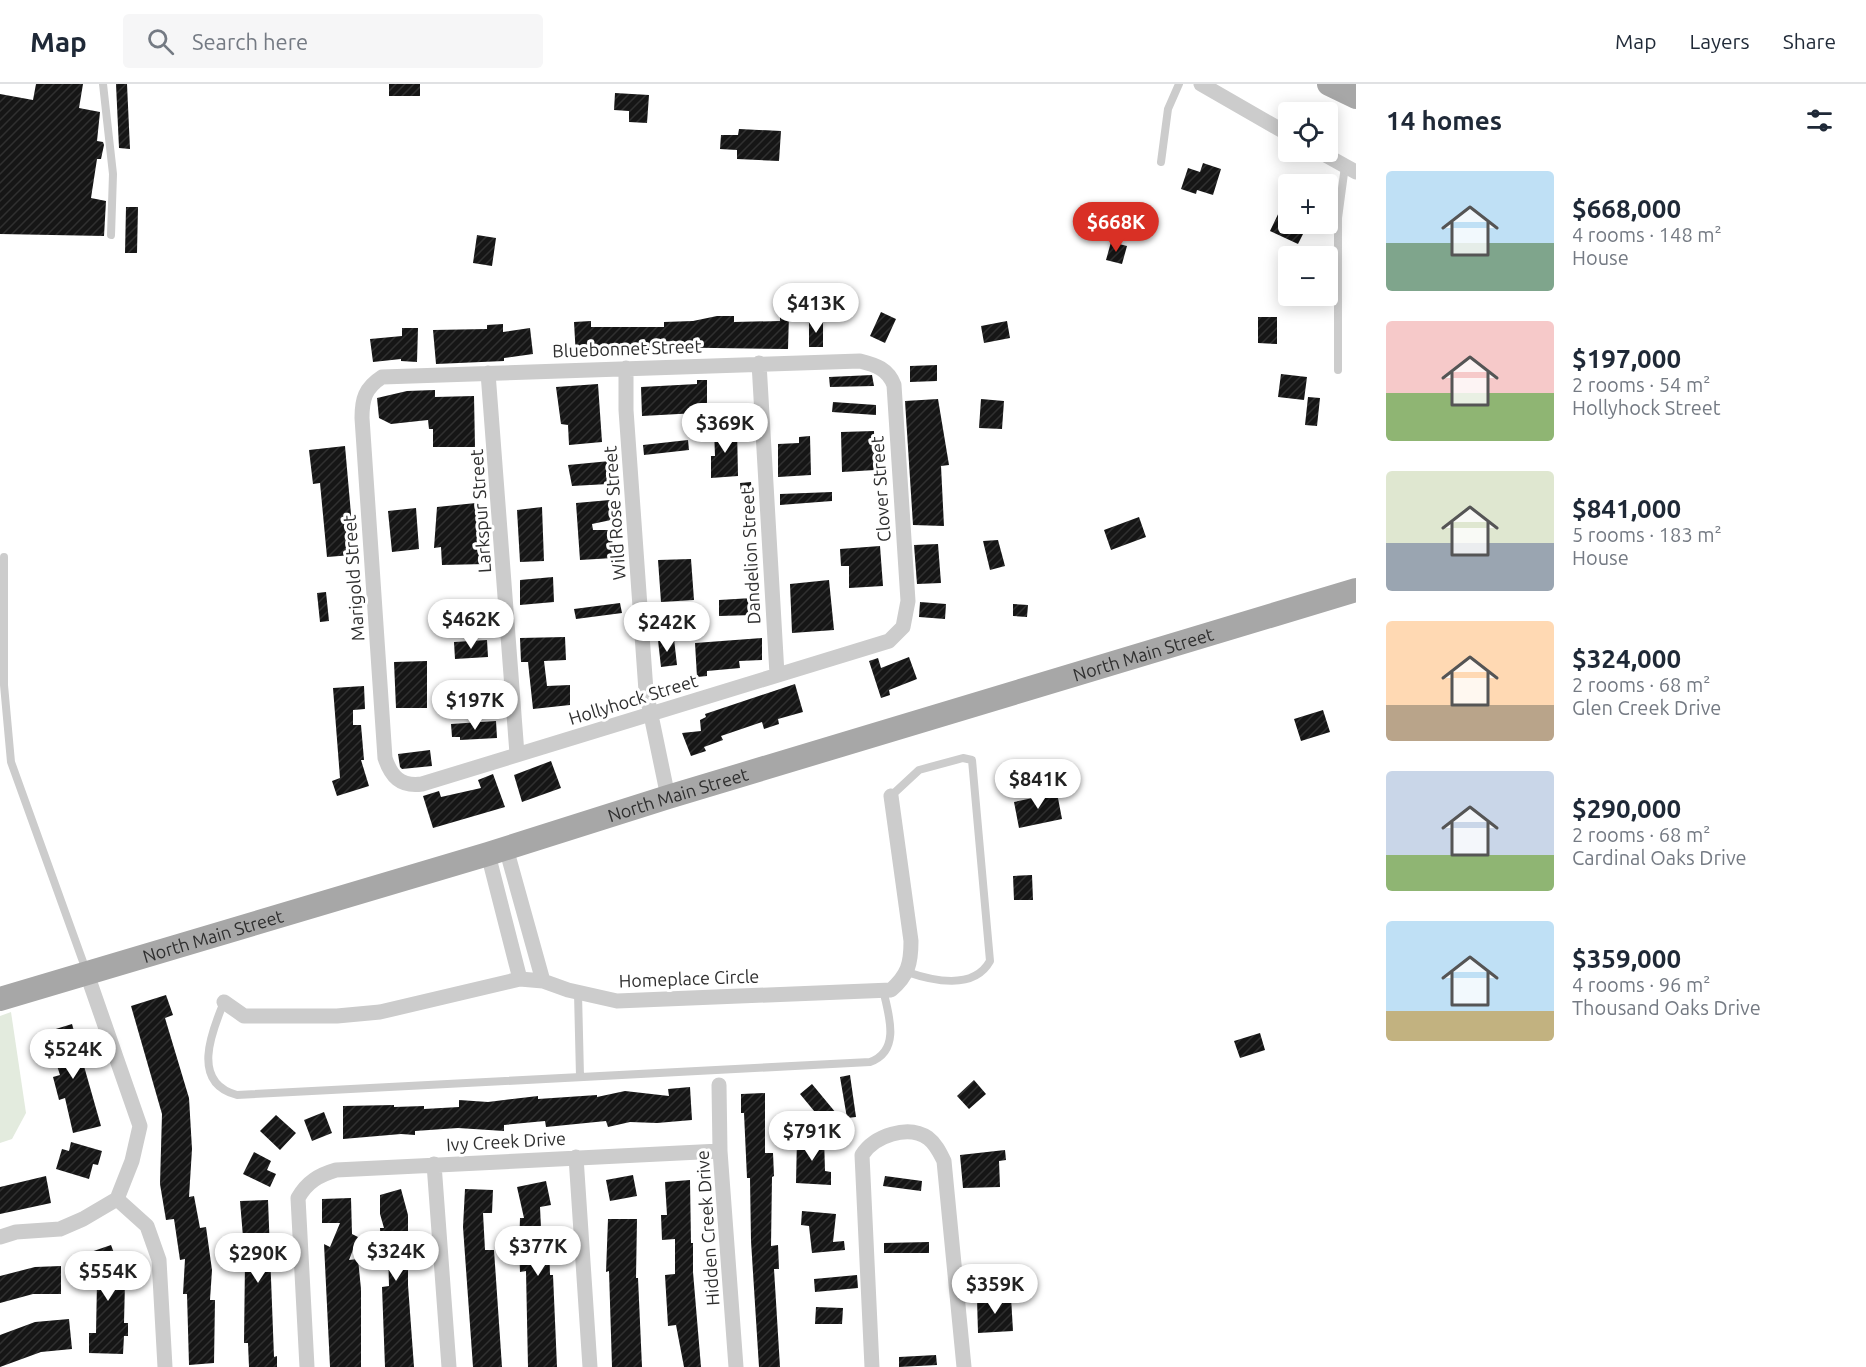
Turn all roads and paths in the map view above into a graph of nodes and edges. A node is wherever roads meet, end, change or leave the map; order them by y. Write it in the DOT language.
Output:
graph roads {
  1 [pos="103,84"];
  2 [pos="1179,84"];
  3 [pos="1201,84"];
  4 [pos="1329,84"];
  5 [pos="1356,97"];
  6 [pos="1278,128"];
  7 [pos="1161,162"];
  8 [pos="1351,169"];
  9 [pos="111,235"];
  10 [pos="759,363"];
  11 [pos="873,364"];
  12 [pos="626,368"];
  13 [pos="1338,370"];
  14 [pos="488,373"];
  15 [pos="382,377"];
  16 [pos="4,557"];
  17 [pos="1356,590"];
  18 [pos="906,620"];
  19 [pos="777,674"];
  20 [pos="651,714"];
  21 [pos="517,754"];
  22 [pos="398,780"];
  23 [pos="891,796"];
  24 [pos="668,797"];
  25 [pos="497,851"];
  26 [pos="526,916"];
  27 [pos="506,921"];
  28 [pos="907,972"];
  29 [pos="87,974"];
  30 [pos="520,979"];
  31 [pos="543,981"];
  32 [pos="883,990"];
  33 [pos="578,993"];
  34 [pos="0,999"];
  35 [pos="224,1002"];
  36 [pos="580,1076"];
  37 [pos="719,1085"];
  38 [pos="720,1150"];
  39 [pos="576,1157"];
  40 [pos="434,1164"];
  41 [pos="117,1199"];
  42 [pos="0,1237"];
  43 [pos="165,1367"];
  44 [pos="307,1367"];
  45 [pos="449,1367"];
  46 [pos="590,1367"];
  47 [pos="736,1367"];
  48 [pos="872,1367"];
  49 [pos="964,1367"];
  1 -- 9 [label="lane"];
  2 -- 7 [label="lane"];
  3 -- 6 [label="street"];
  4 -- 5 [label="main road"];
  8 -- 13 [label="lane"];
  10 -- 11 [label="street, Bluebonnet Street"];
  10 -- 12 [label="street, Bluebonnet Street"];
  10 -- 19 [label="street, Dandelion Street"];
  11 -- 18 [label="street, Clover Street"];
  12 -- 14 [label="street, Bluebonnet Street"];
  12 -- 20 [label="street, Wild Rose Street"];
  14 -- 15 [label="street, Bluebonnet Street"];
  14 -- 21 [label="street, Larkspur Street"];
  15 -- 22 [label="street, Marigold Street"];
  16 -- 29 [label="lane"];
  17 -- 24 [label="main road, North Main Street"];
  18 -- 19 [label="street, Hollyhock Street"];
  19 -- 20 [label="street, Hollyhock Street"];
  20 -- 21 [label="street, Hollyhock Street"];
  20 -- 24 [label="street, Wild Rose Street"];
  21 -- 22 [label="street, Hollyhock Street"];
  23 -- 28 [label="street"];
  23 -- 28 [label="lane"];
  24 -- 25 [label="main road, North Main Street"];
  25 -- 26 [label="street"];
  25 -- 27 [label="street"];
  25 -- 29 [label="main road, North Main Street"];
  26 -- 27 [label="street"];
  26 -- 31 [label="street"];
  27 -- 30 [label="street"];
  28 -- 32 [label="street"];
  29 -- 34 [label="main road, North Main Street"];
  29 -- 41 [label="street"];
  30 -- 31 [label="street, Homeplace Circle"];
  30 -- 35 [label="street, Homeplace Circle"];
  31 -- 33 [label="street, Homeplace Circle"];
  32 -- 33 [label="street, Homeplace Circle"];
  32 -- 36 [label="lane"];
  33 -- 36 [label="lane"];
  35 -- 36 [label="lane"];
  37 -- 38 [label="street, Hidden Creek Drive"];
  38 -- 39 [label="street, Ivy Creek Drive"];
  38 -- 47 [label="street, Hidden Creek Drive"];
  39 -- 40 [label="street, Ivy Creek Drive"];
  39 -- 46 [label="street"];
  40 -- 44 [label="street, Ivy Creek Drive"];
  40 -- 45 [label="street"];
  41 -- 42 [label="street"];
  41 -- 43 [label="street"];
  48 -- 49 [label="street"];
}
